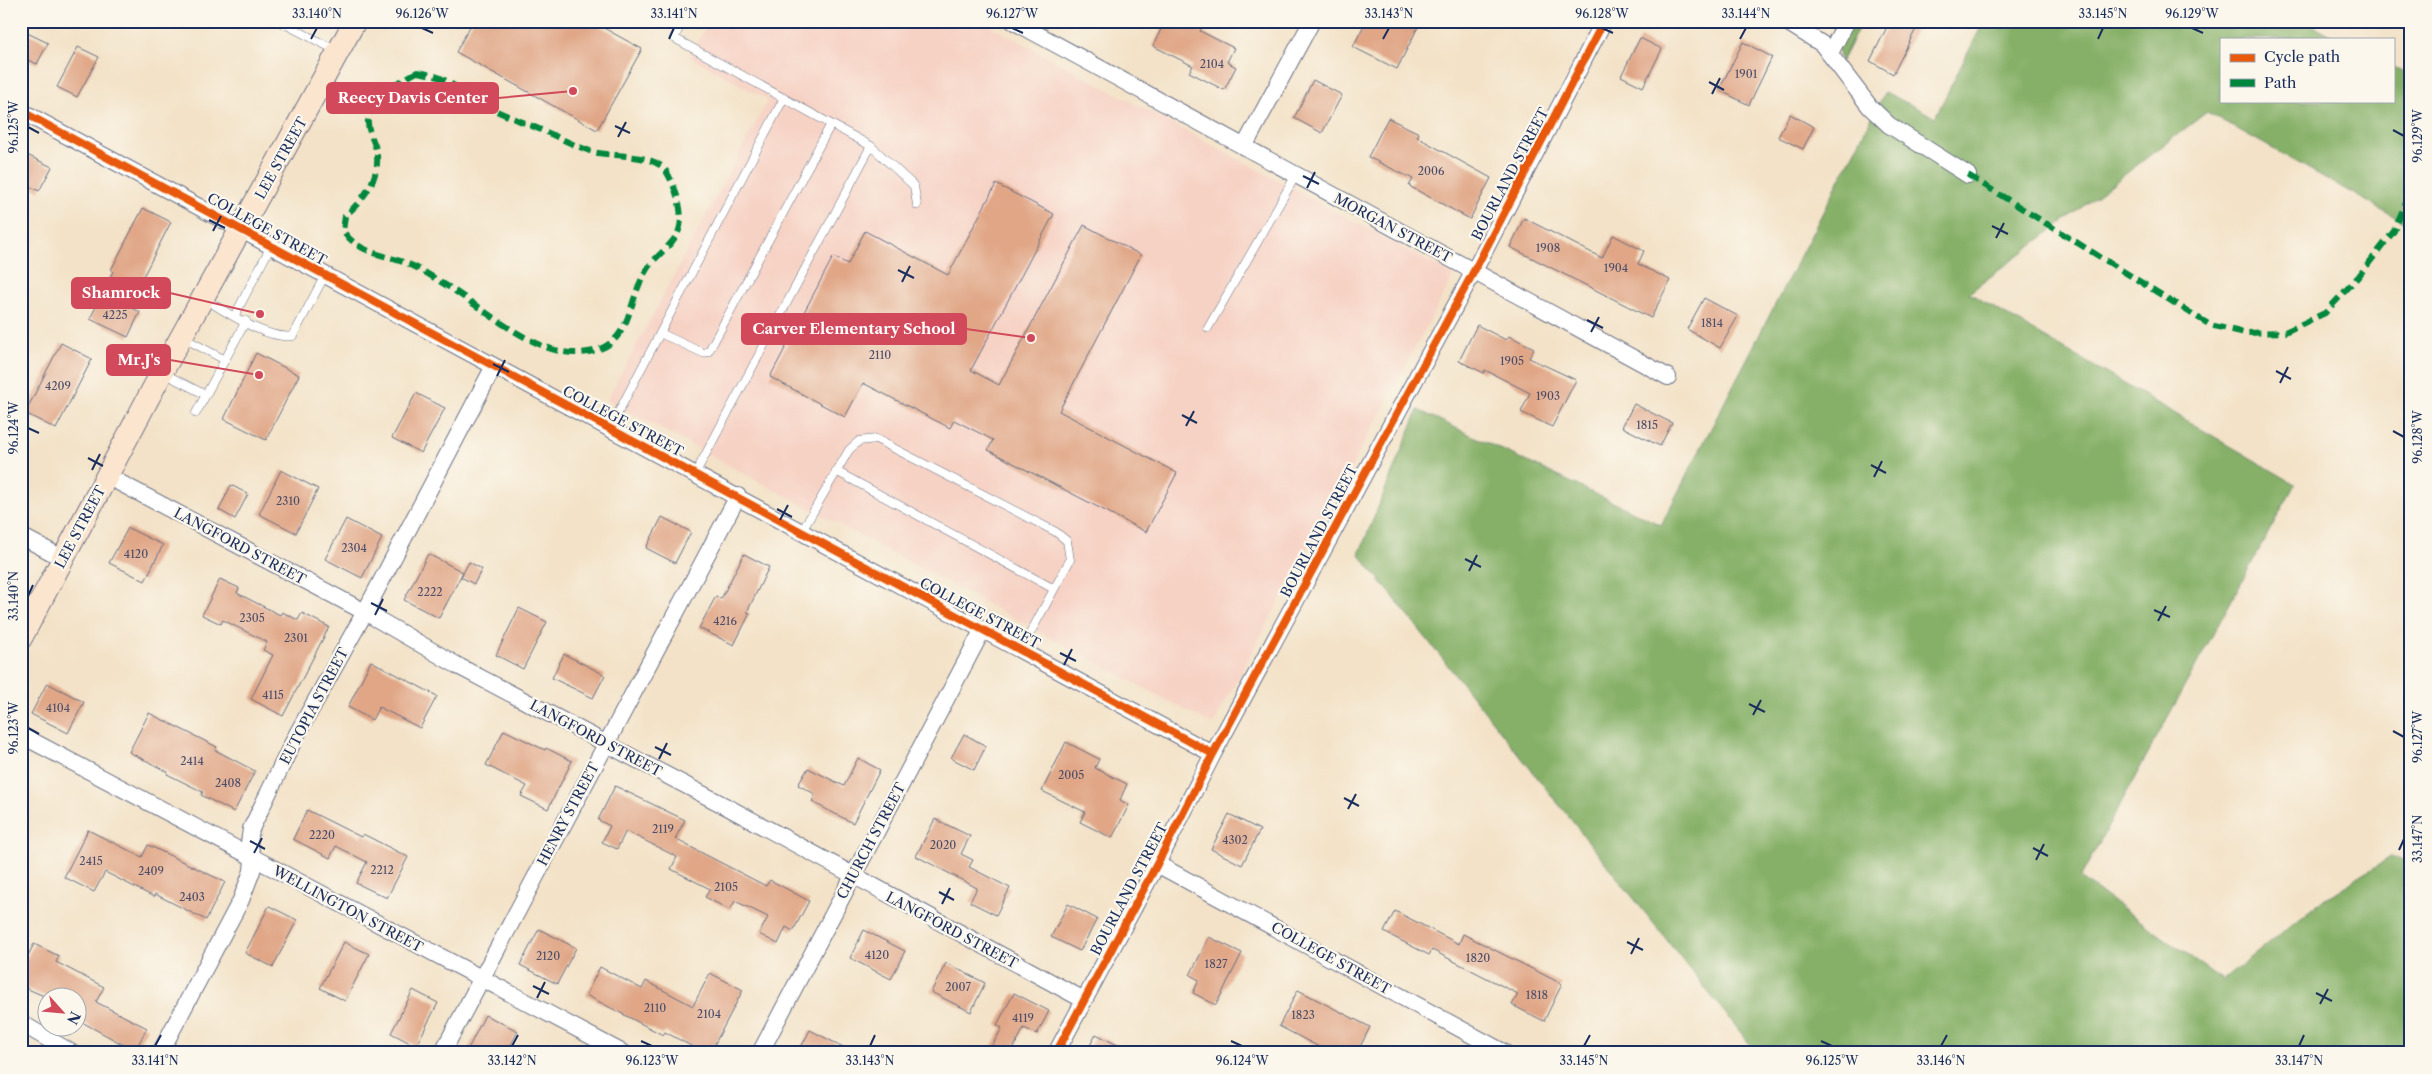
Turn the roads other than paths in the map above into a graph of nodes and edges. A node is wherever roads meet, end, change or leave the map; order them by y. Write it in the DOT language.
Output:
graph roads {
  1 [pos="279,21"];
  2 [pos="355,21"];
  3 [pos="683,21"];
  4 [pos="1013,21"];
  5 [pos="1312,21"];
  6 [pos="1604,21"];
  7 [pos="1785,21"];
  8 [pos="1847,21"];
  9 [pos="338,52"];
  10 [pos="1830,53"];
  11 [pos="784,98"];
  12 [pos="21,111"];
  13 [pos="831,124"];
  14 [pos="871,146"];
  15 [pos="1244,147"];
  16 [pos="1968,174"];
  17 [pos="1296,175"];
  18 [pos="917,205"];
  19 [pos="241,229"];
  20 [pos="272,246"];
  21 [pos="1474,271"];
  22 [pos="325,276"];
  23 [pos="203,299"];
  24 [pos="235,316"];
  25 [pos="246,321"];
  26 [pos="1208,328"];
  27 [pos="660,333"];
  28 [pos="182,337"];
  29 [pos="225,360"];
  30 [pos="494,366"];
  31 [pos="162,372"];
  32 [pos="1668,377"];
  33 [pos="206,395"];
  34 [pos="196,413"];
  35 [pos="610,428"];
  36 [pos="836,471"];
  37 [pos="695,474"];
  38 [pos="107,476"];
  39 [pos="738,496"];
  40 [pos="802,531"];
  41 [pos="21,536"];
  42 [pos="64,559"];
  43 [pos="1054,589"];
  44 [pos="365,612"];
  45 [pos="983,628"];
  46 [pos="21,638"];
  47 [pos="1021,650"];
  48 [pos="21,735"];
  49 [pos="605,743"];
  50 [pos="1213,754"];
  51 [pos="253,858"];
  52 [pos="1157,864"];
  53 [pos="852,877"];
  54 [pos="481,980"];
  55 [pos="1084,1000"];
  56 [pos="21,1023"];
  57 [pos="72,1053"];
  58 [pos="160,1053"];
  59 [pos="442,1053"];
  60 [pos="623,1053"];
  61 [pos="760,1053"];
  62 [pos="1056,1053"];
  63 [pos="1505,1053"];
  1 -- 9 [label="lane"];
  2 -- 9 [label="main road, LEE STREET"];
  3 -- 11 [label="lane"];
  4 -- 15 [label="street, MORGAN STREET"];
  5 -- 15 [label="street"];
  6 -- 21 [label="street, BOURLAND STREET"];
  7 -- 10 [label="street"];
  8 -- 10 [label="street"];
  9 -- 19 [label="main road, LEE STREET"];
  10 -- 16 [label="street"];
  11 -- 13 [label="lane"];
  11 -- 27 [label="lane"];
  12 -- 19 [label="street, COLLEGE STREET"];
  13 -- 14 [label="lane"];
  13 -- 27 [label="lane"];
  14 -- 18 [label="lane"];
  14 -- 37 [label="lane"];
  15 -- 17 [label="street, MORGAN STREET"];
  17 -- 21 [label="street, MORGAN STREET"];
  17 -- 26 [label="lane"];
  19 -- 20 [label="street, COLLEGE STREET"];
  19 -- 23 [label="main road, LEE STREET"];
  20 -- 22 [label="street, COLLEGE STREET"];
  20 -- 24 [label="lane"];
  21 -- 32 [label="street, MORGAN STREET"];
  21 -- 50 [label="street, BOURLAND STREET"];
  22 -- 25 [label="lane"];
  22 -- 30 [label="street, COLLEGE STREET"];
  23 -- 24 [label="lane"];
  23 -- 28 [label="main road, LEE STREET"];
  24 -- 25 [label="lane"];
  25 -- 29 [label="lane"];
  27 -- 35 [label="lane"];
  28 -- 29 [label="lane"];
  28 -- 31 [label="main road, LEE STREET"];
  29 -- 33 [label="lane"];
  30 -- 35 [label="street, COLLEGE STREET"];
  30 -- 44 [label="street, EUTOPIA STREET"];
  31 -- 33 [label="lane"];
  31 -- 38 [label="main road, LEE STREET"];
  33 -- 34 [label="lane"];
  35 -- 37 [label="street, COLLEGE STREET"];
  36 -- 40 [label="lane"];
  36 -- 43 [label="lane"];
  36 -- 43 [label="lane"];
  37 -- 39 [label="street, COLLEGE STREET"];
  38 -- 42 [label="main road, LEE STREET"];
  38 -- 44 [label="street, LANGFORD STREET"];
  39 -- 40 [label="street, COLLEGE STREET"];
  39 -- 49 [label="street, HENRY STREET"];
  40 -- 45 [label="street, COLLEGE STREET"];
  41 -- 42 [label="street"];
  42 -- 46 [label="main road, LEE STREET"];
  43 -- 47 [label="lane"];
  44 -- 49 [label="street, LANGFORD STREET"];
  44 -- 51 [label="street, EUTOPIA STREET"];
  45 -- 47 [label="street, COLLEGE STREET"];
  45 -- 53 [label="street, CHURCH STREET"];
  47 -- 50 [label="street, COLLEGE STREET"];
  48 -- 51 [label="street, WELLINGTON STREET"];
  49 -- 53 [label="street, LANGFORD STREET"];
  49 -- 54 [label="street, HENRY STREET"];
  50 -- 52 [label="street, BOURLAND STREET"];
  51 -- 54 [label="street, WELLINGTON STREET"];
  51 -- 58 [label="street, EUTOPIA STREET"];
  52 -- 55 [label="street, BOURLAND STREET"];
  52 -- 63 [label="street, COLLEGE STREET"];
  53 -- 55 [label="street, LANGFORD STREET"];
  53 -- 61 [label="street, CHURCH STREET"];
  54 -- 59 [label="street, HENRY STREET"];
  54 -- 60 [label="street, WELLINGTON STREET"];
  55 -- 62 [label="street, BOURLAND STREET"];
  56 -- 57 [label="street"];
}
